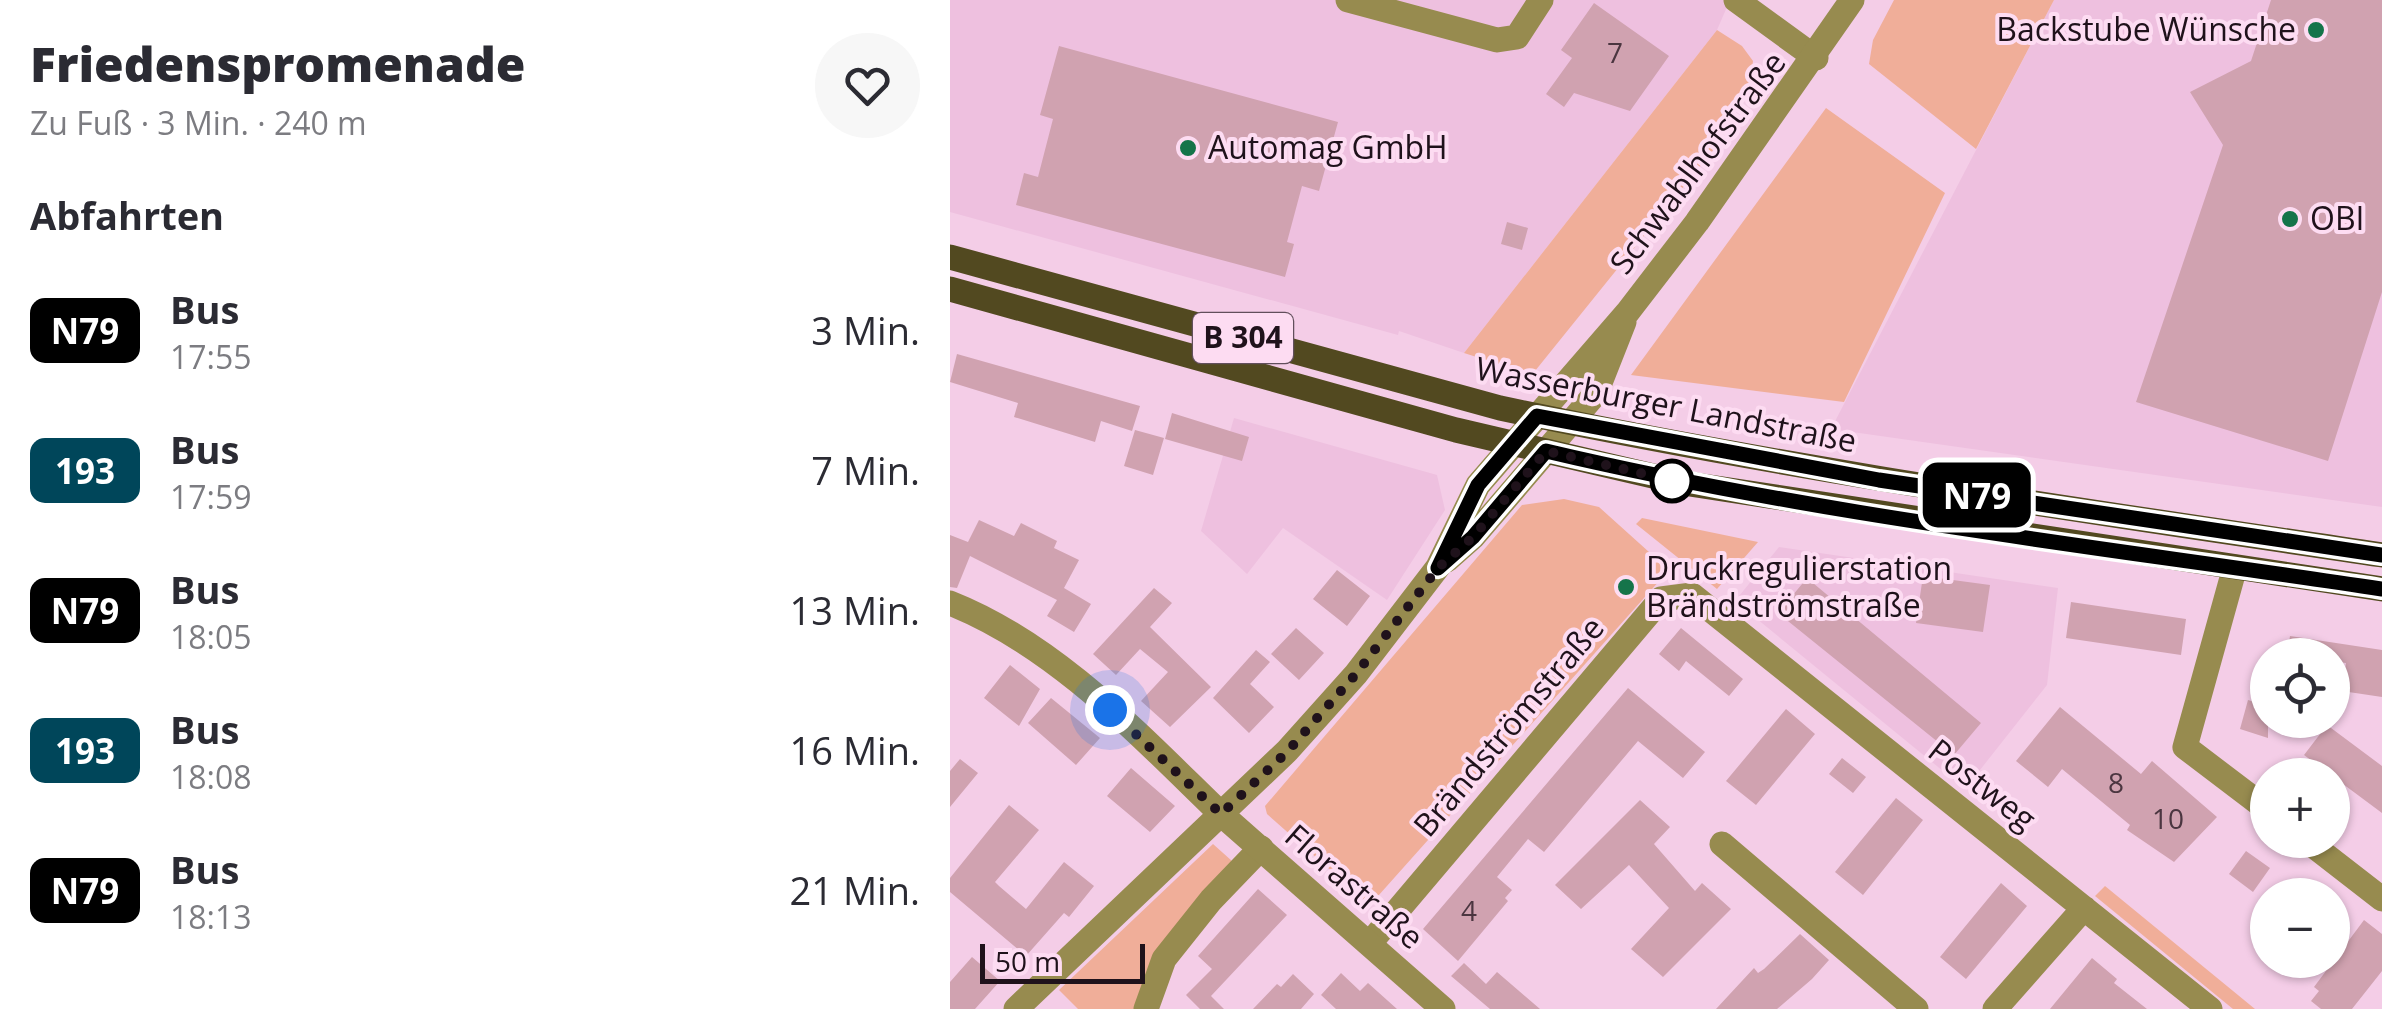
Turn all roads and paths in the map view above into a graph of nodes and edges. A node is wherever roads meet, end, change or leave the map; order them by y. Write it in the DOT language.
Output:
graph roads {
  1 [pos="1348,0"];
  2 [pos="1542,0"];
  3 [pos="1736,0"];
  4 [pos="1852,0"];
  5 [pos="1816,58"];
  6 [pos="950,257"];
  7 [pos="950,289"];
  8 [pos="1627,313"];
  9 [pos="1537,416"];
  10 [pos="1571,423"];
  11 [pos="1510,443"];
  12 [pos="1546,451"];
  13 [pos="2382,555"];
  14 [pos="1438,568"];
  15 [pos="2235,568"];
  16 [pos="2382,590"];
  17 [pos="950,603"];
  18 [pos="1714,612"];
  19 [pos="2250,796"];
  20 [pos="1221,814"];
  21 [pos="1722,844"];
  22 [pos="1261,848"];
  23 [pos="2329,858"];
  24 [pos="2382,899"];
  25 [pos="2084,908"];
  26 [pos="1370,943"];
  27 [pos="1016,1009"];
  28 [pos="1146,1009"];
  29 [pos="1443,1009"];
  30 [pos="1916,1009"];
  31 [pos="1995,1009"];
  32 [pos="2210,1009"];
  1 -- 2 [label="street"];
  3 -- 5 [label="street"];
  4 -- 5 [label="street, Schwablhofstraße"];
  5 -- 8 [label="street, Schwablhofstraße"];
  6 -- 9 [label="main road, Wasserburger Landstraße / B 304"];
  7 -- 11 [label="main road, Wasserburger Landstraße / B 304"];
  8 -- 9 [label="street, Schwablhofstraße"];
  8 -- 10 [label="street, Schwablhofstraße"];
  9 -- 10 [label="main road, Wasserburger Landstraße / B 304"];
  9 -- 11 [label="street, Schwablhofstraße"];
  10 -- 12 [label="street, Schwablhofstraße"];
  10 -- 13 [label="main road, Wasserburger Landstraße / B 304"];
  11 -- 12 [label="main road, Wasserburger Landstraße / B 304"];
  11 -- 14 [label="street, Schwablhofstraße"];
  12 -- 14 [label="street, Schwablhofstraße"];
  12 -- 15 [label="main road, Wasserburger Landstraße / B 304"];
  14 -- 20 [label="street"];
  15 -- 16 [label="main road, Wasserburger Landstraße / B 304"];
  15 -- 19 [label="street"];
  17 -- 20 [label="street, Florastraße"];
  18 -- 25 [label="street, Postweg"];
  18 -- 26 [label="street, Brändströmstraße"];
  20 -- 22 [label="street, Florastraße"];
  20 -- 27 [label="street"];
  21 -- 30 [label="street"];
  22 -- 26 [label="street, Florastraße"];
  22 -- 28 [label="street"];
  23 -- 24 [label="street"];
  25 -- 31 [label="street"];
  25 -- 32 [label="street, Postweg"];
  26 -- 29 [label="street, Florastraße"];
}
